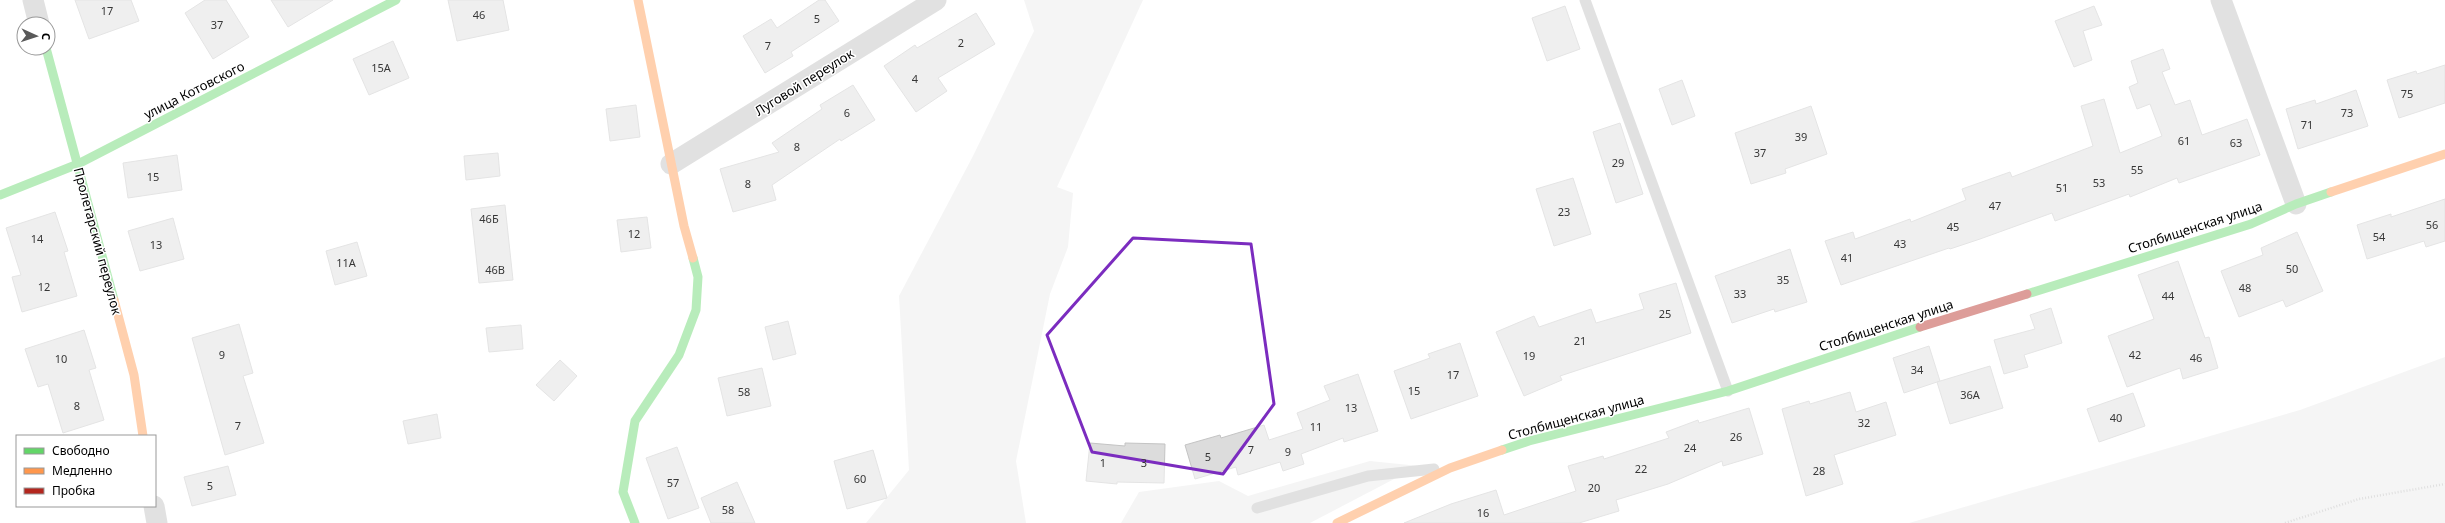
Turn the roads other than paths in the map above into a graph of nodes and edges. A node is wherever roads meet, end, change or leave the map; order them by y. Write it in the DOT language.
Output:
graph roads {
  1 [pos="33,0"];
  2 [pos="396,0"];
  3 [pos="638,0"];
  4 [pos="936,0"];
  5 [pos="1586,0"];
  6 [pos="2221,0"];
  7 [pos="38,16"];
  8 [pos="48,56"];
  9 [pos="2445,154"];
  10 [pos="78,164"];
  11 [pos="671,164"];
  12 [pos="0,195"];
  13 [pos="2296,204"];
  14 [pos="1728,391"];
  15 [pos="143,435"];
  16 [pos="1450,468"];
  17 [pos="154,507"];
  18 [pos="1257,508"];
  19 [pos="157,523"];
  20 [pos="635,523"];
  21 [pos="1338,523"];
  1 -- 7 [label="street"];
  2 -- 10 [label="street, улица Котовского"];
  3 -- 11 [label="street"];
  4 -- 11 [label="street, Луговой переулок"];
  5 -- 14 [label="lane"];
  6 -- 13 [label="street"];
  8 -- 10 [label="street, Пролетарский переулок"];
  9 -- 13 [label="street, Столбищенская улица"];
  10 -- 12 [label="street, улица Котовского"];
  10 -- 15 [label="street, Пролетарский переулок"];
  11 -- 20 [label="street"];
  13 -- 14 [label="street, Столбищенская улица"];
  14 -- 16 [label="street, Столбищенская улица"];
  16 -- 18 [label="lane"];
  16 -- 21 [label="street, Столбищенская улица"];
  17 -- 19 [label="street"];
}
